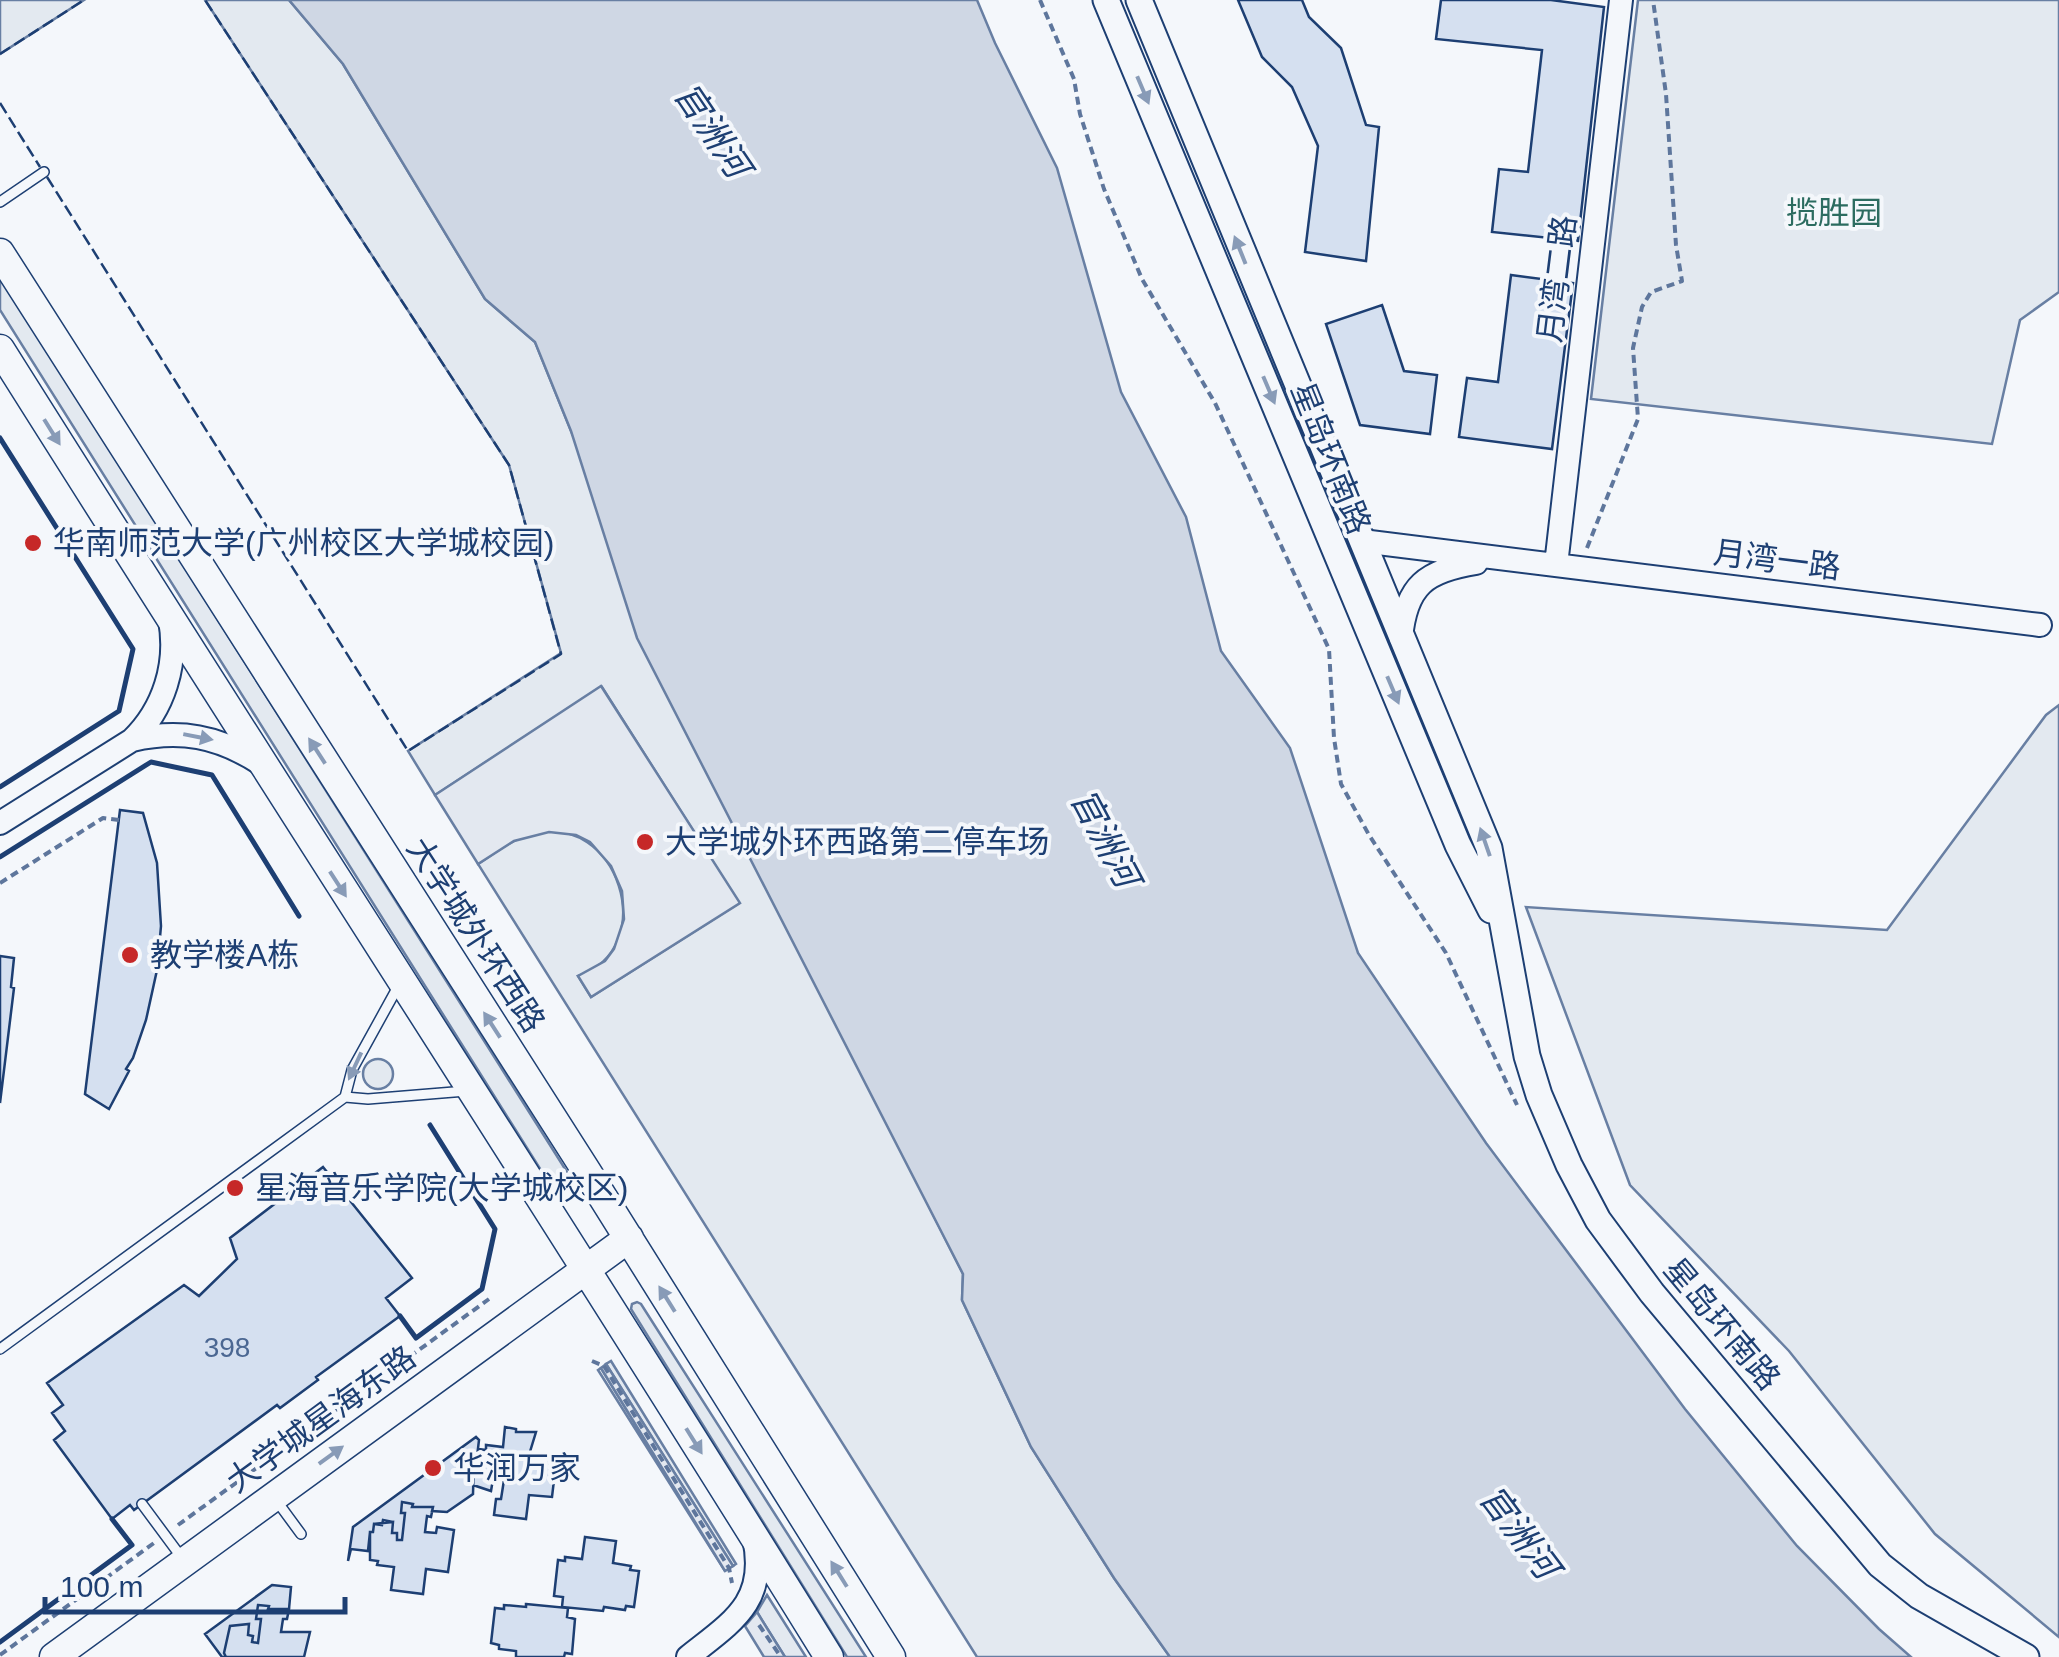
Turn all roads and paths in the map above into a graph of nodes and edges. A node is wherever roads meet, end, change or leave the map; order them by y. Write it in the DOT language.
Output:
graph roads {
  1 [pos="1106,0"];
  2 [pos="1139,0"];
  3 [pos="1621,0"];
  4 [pos="1653,0"];
  5 [pos="44,172"];
  6 [pos="0,202"];
  7 [pos="0,253"];
  8 [pos="0,350"];
  9 [pos="1362,541"];
  10 [pos="1505,559"];
  11 [pos="1568,567"];
  12 [pos="170,620"];
  13 [pos="2040,625"];
  14 [pos="1401,638"];
  15 [pos="132,740"];
  16 [pos="260,762"];
  17 [pos="119,820"];
  18 [pos="0,823"];
  19 [pos="0,884"];
  20 [pos="1504,937"];
  21 [pos="401,980"];
  22 [pos="472,1090"];
  23 [pos="345,1098"];
  24 [pos="587,1172"];
  25 [pos="544,1202"];
  26 [pos="629,1238"];
  27 [pos="587,1269"];
  28 [pos="489,1299"];
  29 [pos="0,1349"];
  30 [pos="592,1362"];
  31 [pos="274,1497"];
  32 [pos="142,1504"];
  33 [pos="172,1529"];
  34 [pos="301,1534"];
  35 [pos="753,1534"];
  36 [pos="157,1541"];
  37 [pos="185,1562"];
  38 [pos="736,1595"];
  39 [pos="751,1618"];
  40 [pos="0,1654"];
  41 [pos="54,1657"];
  42 [pos="688,1657"];
  43 [pos="781,1657"];
  44 [pos="829,1657"];
  45 [pos="891,1657"];
  46 [pos="2026,1657"];
  1 -- 20 [label="main road, 星岛环南路, one-way"];
  9 -- 2 [label="main road, 星岛环南路, one-way"];
  3 -- 11 [label="street, 月湾二路"];
  4 -- 11 [label="path"];
  5 -- 6 [label="lane"];
  24 -- 7 [label="main road, 大学城外环西路, one-way"];
  8 -- 12 [label="main road, one-way"];
  9 -- 10 [label="street, 月湾一路"];
  9 -- 14 [label="main road, 星岛环南路"];
  10 -- 11 [label="street, 月湾一路"];
  10 -- 14 [label="street, 月湾一路"];
  11 -- 13 [label="street, 月湾一路"];
  12 -- 15 [label="street"];
  12 -- 16 [label="main road"];
  20 -- 14 [label="main road, 星岛环南路, one-way"];
  15 -- 16 [label="street, one-way"];
  15 -- 18 [label="street"];
  16 -- 21 [label="main road, one-way"];
  17 -- 19 [label="path"];
  20 -- 46 [label="main road, 星岛环南路"];
  21 -- 22 [label="main road"];
  21 -- 23 [label="lane, one-way"];
  22 -- 23 [label="lane"];
  22 -- 25 [label="main road"];
  23 -- 29 [label="lane"];
  24 -- 25 [label="main road"];
  24 -- 26 [label="main road, 大学城外环西路"];
  25 -- 27 [label="main road"];
  26 -- 27 [label="main road, 大学城星海东路"];
  45 -- 26 [label="main road, 大学城外环西路, one-way"];
  31 -- 27 [label="main road, 大学城星海东路, one-way"];
  27 -- 35 [label="main road, one-way"];
  28 -- 33 [label="path"];
  30 -- 38 [label="path"];
  31 -- 34 [label="lane"];
  31 -- 37 [label="main road, 大学城星海东路"];
  32 -- 37 [label="lane"];
  35 -- 42 [label="street"];
  35 -- 44 [label="main road"];
  36 -- 40 [label="path"];
  37 -- 41 [label="main road, 大学城星海东路"];
  39 -- 43 [label="path"];
}
